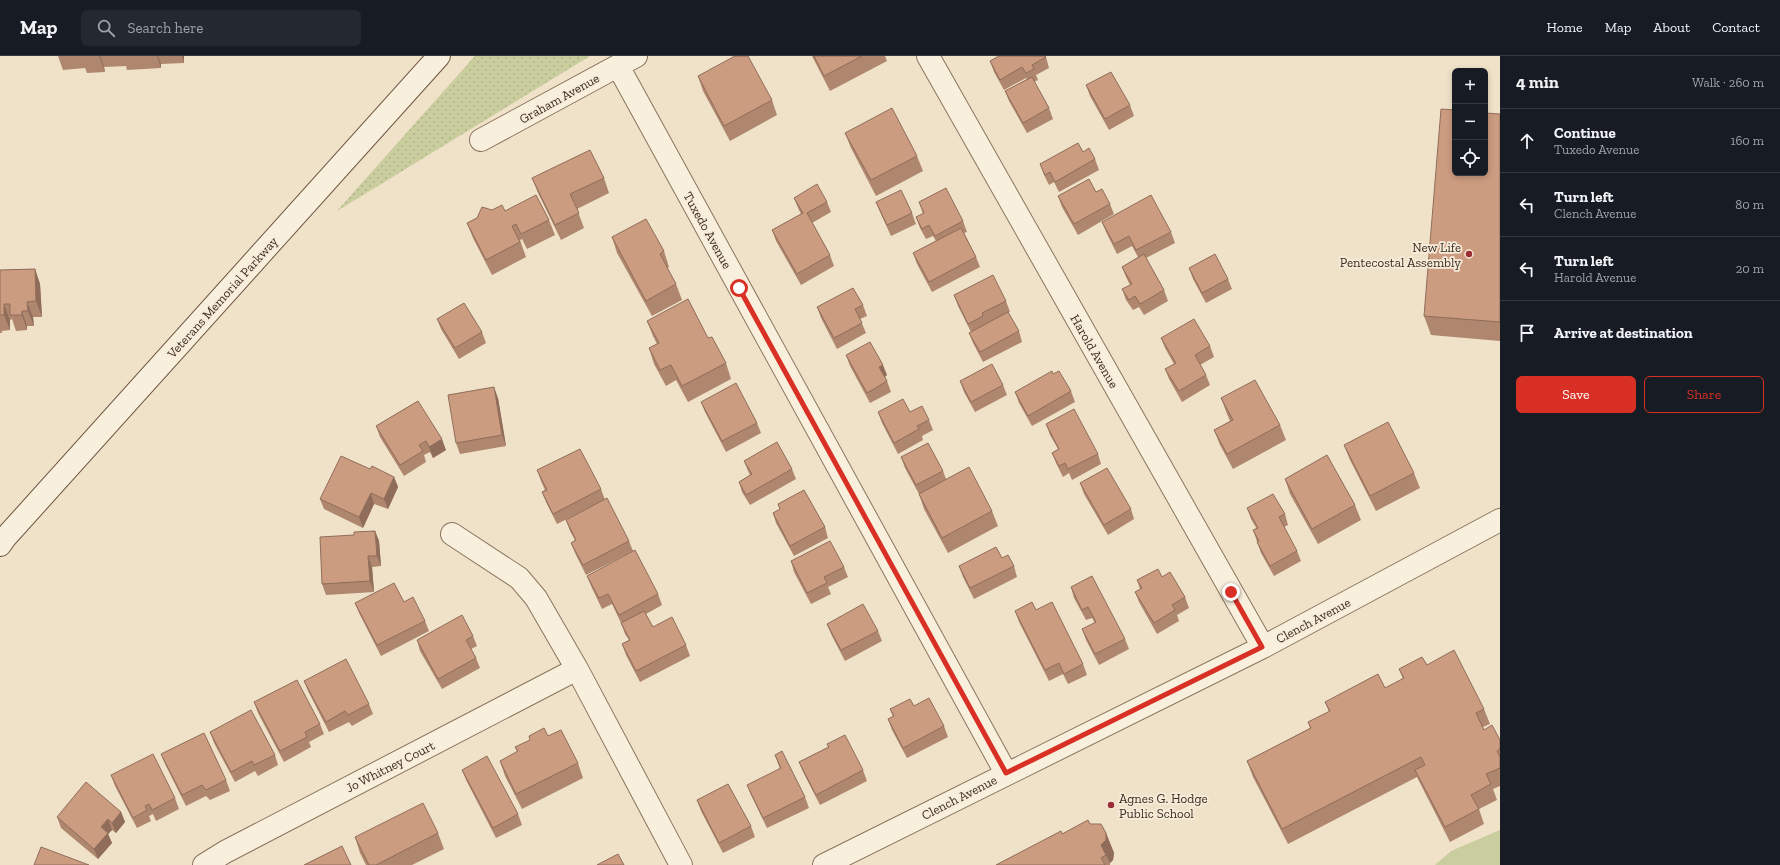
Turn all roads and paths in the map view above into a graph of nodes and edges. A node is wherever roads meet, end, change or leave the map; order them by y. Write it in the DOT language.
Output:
graph roads {
  1 [pos="439,56"];
  2 [pos="928,56"];
  3 [pos="627,61"];
  4 [pos="481,140"];
  5 [pos="1500,520"];
  6 [pos="452,534"];
  7 [pos="2,541"];
  8 [pos="1262,647"];
  9 [pos="577,669"];
  10 [pos="1006,773"];
  11 [pos="204,865"];
  12 [pos="681,865"];
  13 [pos="824,865"];
  1 -- 7 [label="street, Veterans Memorial Parkway"];
  2 -- 8 [label="street, Harold Avenue"];
  3 -- 4 [label="street, Graham Avenue"];
  3 -- 10 [label="street, Tuxedo Avenue"];
  5 -- 8 [label="street, Clench Avenue"];
  6 -- 9 [label="street"];
  8 -- 10 [label="street, Clench Avenue"];
  9 -- 11 [label="street, Jo Whitney Court"];
  9 -- 12 [label="street"];
  10 -- 13 [label="street, Clench Avenue"];
}
